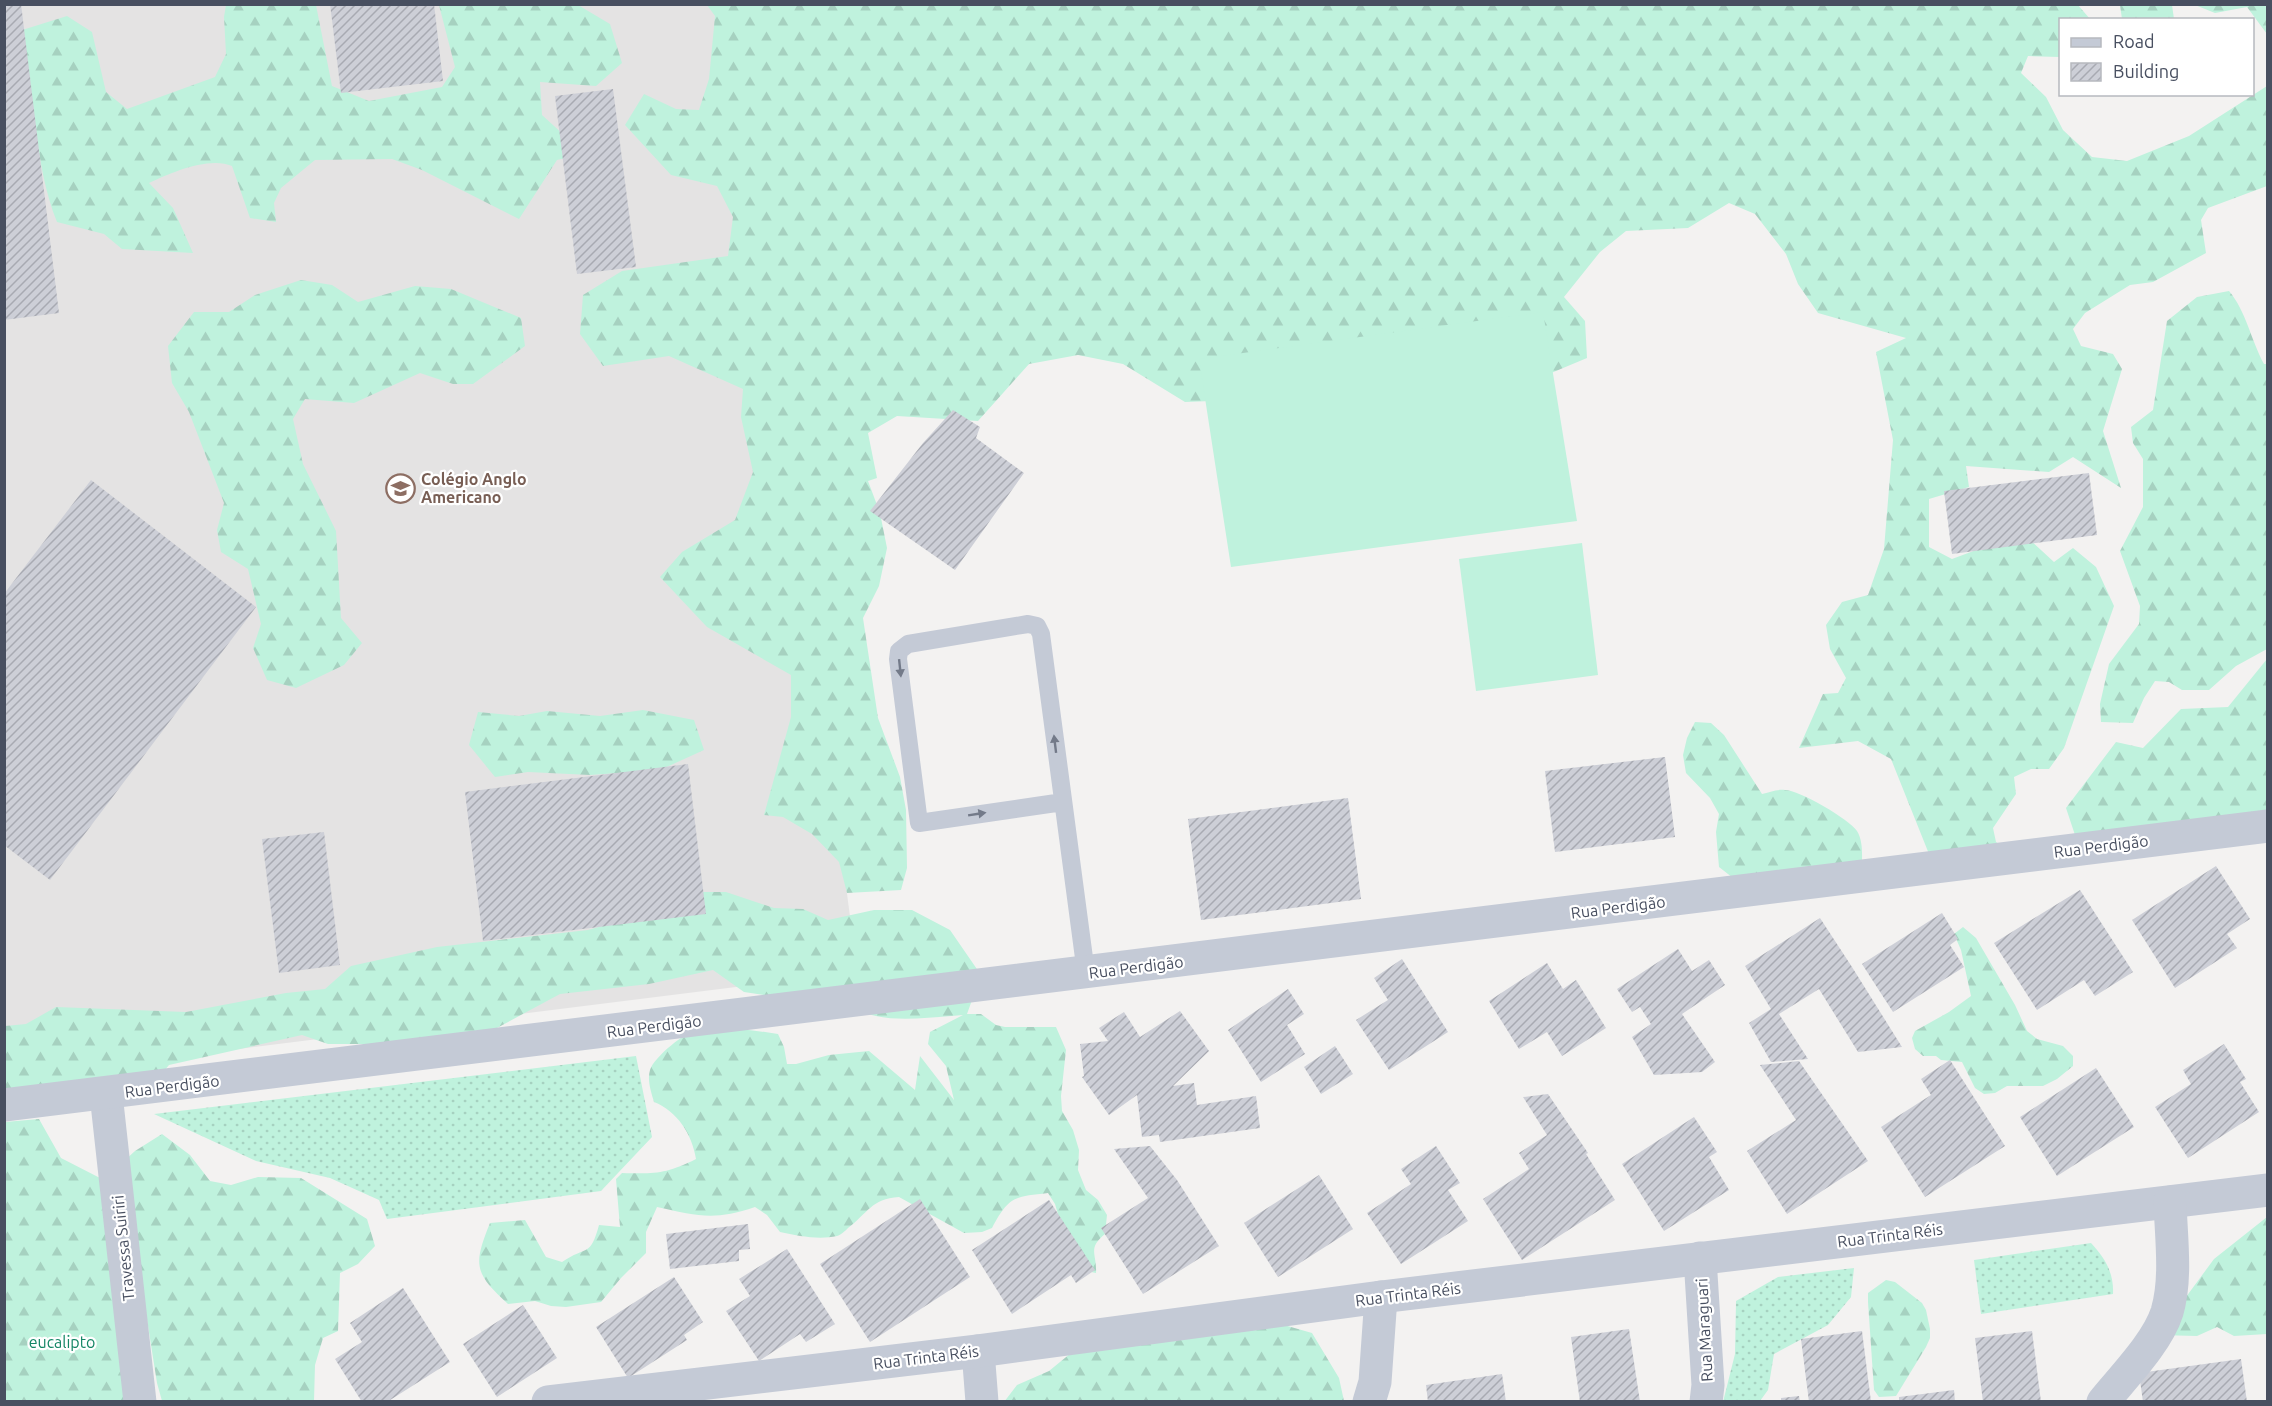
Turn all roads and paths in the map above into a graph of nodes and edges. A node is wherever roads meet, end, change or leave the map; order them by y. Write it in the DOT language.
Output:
graph roads {
  1 [pos="1063,802"];
  2 [pos="2268,826"];
  3 [pos="1086,973"];
  4 [pos="106,1094"];
  5 [pos="4,1105"];
  6 [pos="2268,1190"];
  7 [pos="2170,1202"];
  8 [pos="1700,1258"];
  9 [pos="1381,1297"];
  10 [pos="978,1351"];
  11 [pos="140,1401"];
  12 [pos="560,1401"];
  13 [pos="982,1401"];
  14 [pos="1369,1401"];
  15 [pos="1706,1401"];
  16 [pos="2103,1401"];
  1 -- 1 [label="lane, one-way"];
  1 -- 3 [label="lane"];
  2 -- 3 [label="street, Rua Perdigão"];
  3 -- 4 [label="street, Rua Perdigão"];
  4 -- 5 [label="street, Rua Perdigão"];
  4 -- 11 [label="street, Travessa Suiriri"];
  6 -- 7 [label="street, Rua Trinta Réis"];
  7 -- 8 [label="street, Rua Trinta Réis"];
  7 -- 16 [label="street"];
  8 -- 9 [label="street, Rua Trinta Réis"];
  8 -- 15 [label="street, Rua Maraguari"];
  9 -- 10 [label="street, Rua Trinta Réis"];
  9 -- 14 [label="street"];
  10 -- 12 [label="street, Rua Trinta Réis"];
  10 -- 13 [label="street"];
}
